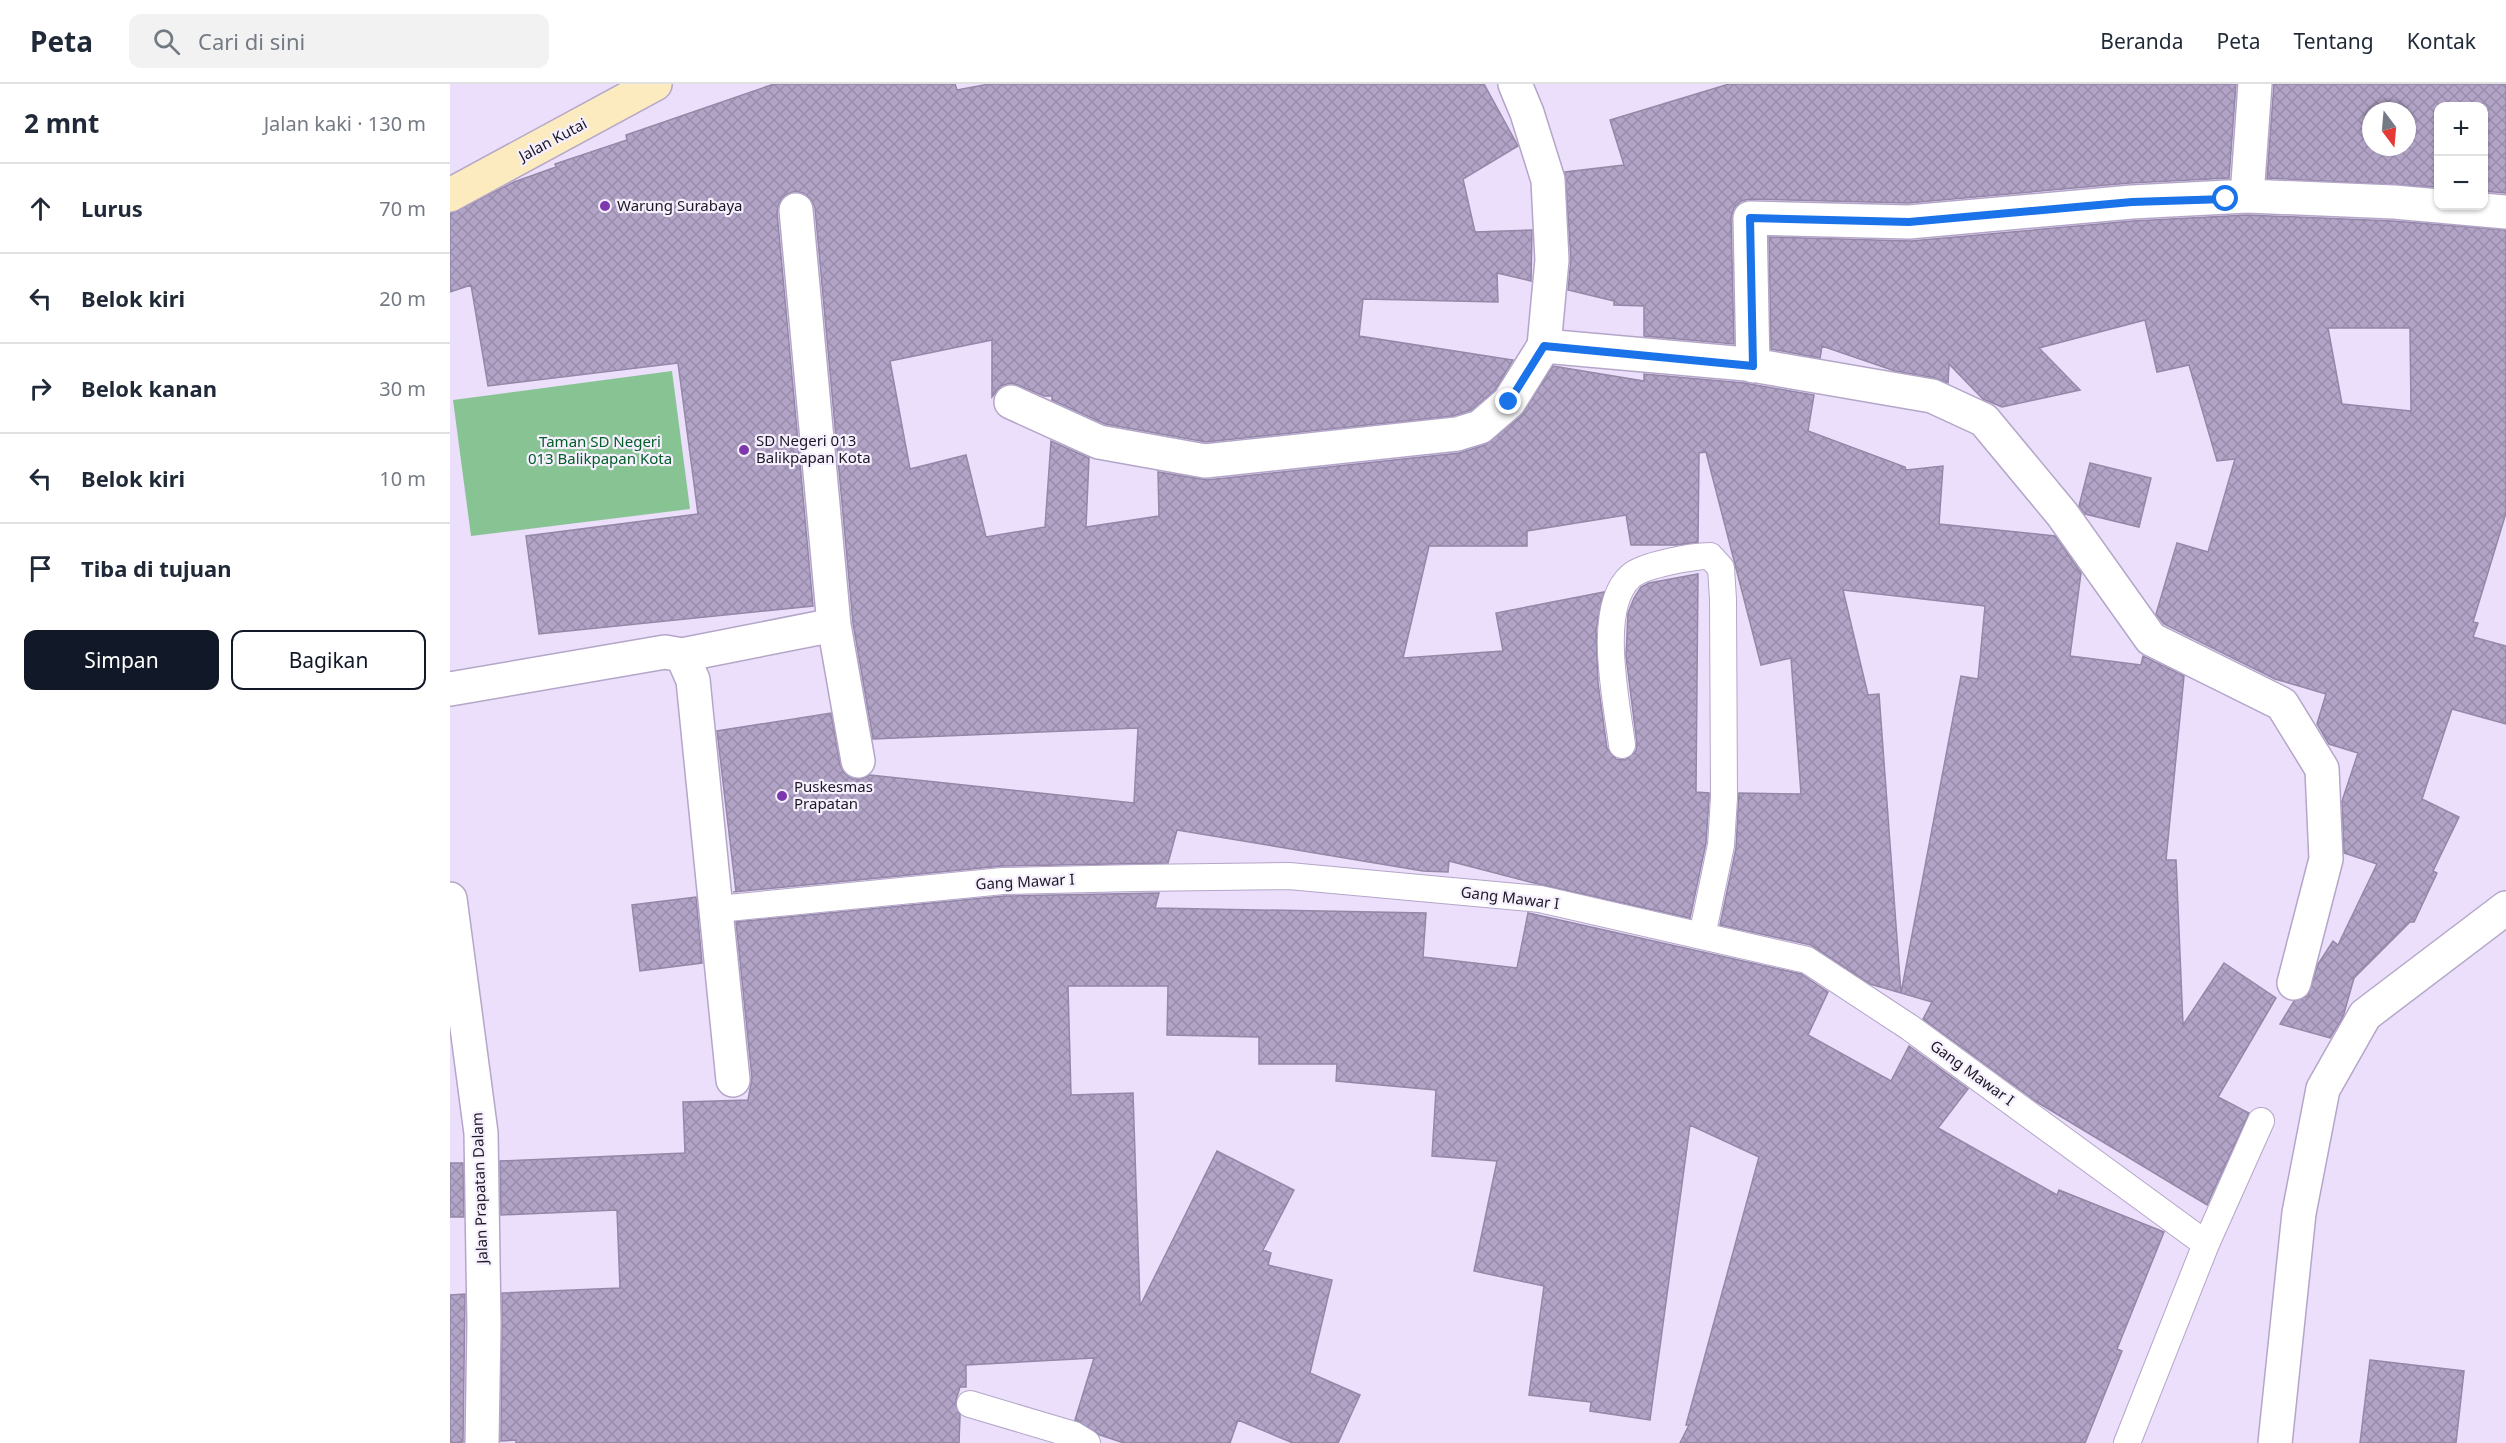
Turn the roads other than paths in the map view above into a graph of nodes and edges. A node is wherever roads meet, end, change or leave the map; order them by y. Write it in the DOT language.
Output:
graph roads {
  1 [pos="656,84"];
  2 [pos="1515,84"];
  3 [pos="2255,84"];
  4 [pos="450,195"];
  5 [pos="2247,196"];
  6 [pos="796,210"];
  7 [pos="2506,212"];
  8 [pos="1544,346"];
  9 [pos="1753,366"];
  10 [pos="1011,402"];
  11 [pos="834,625"];
  12 [pos="682,655"];
  13 [pos="450,690"];
  14 [pos="1622,745"];
  15 [pos="858,760"];
  16 [pos="450,899"];
  17 [pos="2506,908"];
  18 [pos="718,909"];
  19 [pos="1702,936"];
  20 [pos="2294,983"];
  21 [pos="734,1080"];
  22 [pos="2261,1121"];
  23 [pos="2206,1244"];
  24 [pos="970,1404"];
  25 [pos="482,1443"];
  26 [pos="1088,1443"];
  27 [pos="2127,1443"];
  28 [pos="2275,1443"];
  1 -- 4 [label="street, Jalan Kutai"];
  2 -- 8 [label="street"];
  3 -- 5 [label="street"];
  5 -- 7 [label="street"];
  5 -- 9 [label="street"];
  6 -- 11 [label="street"];
  8 -- 9 [label="street"];
  8 -- 10 [label="street"];
  9 -- 20 [label="street"];
  11 -- 12 [label="street"];
  11 -- 15 [label="street"];
  12 -- 13 [label="street"];
  12 -- 18 [label="street"];
  14 -- 19 [label="lane"];
  16 -- 25 [label="street, Jalan Prapatan Dalam"];
  17 -- 28 [label="street"];
  18 -- 19 [label="lane, Gang Mawar I"];
  18 -- 21 [label="street"];
  19 -- 23 [label="lane, Gang Mawar I"];
  22 -- 23 [label="lane"];
  23 -- 27 [label="lane"];
  24 -- 26 [label="lane"];
}
